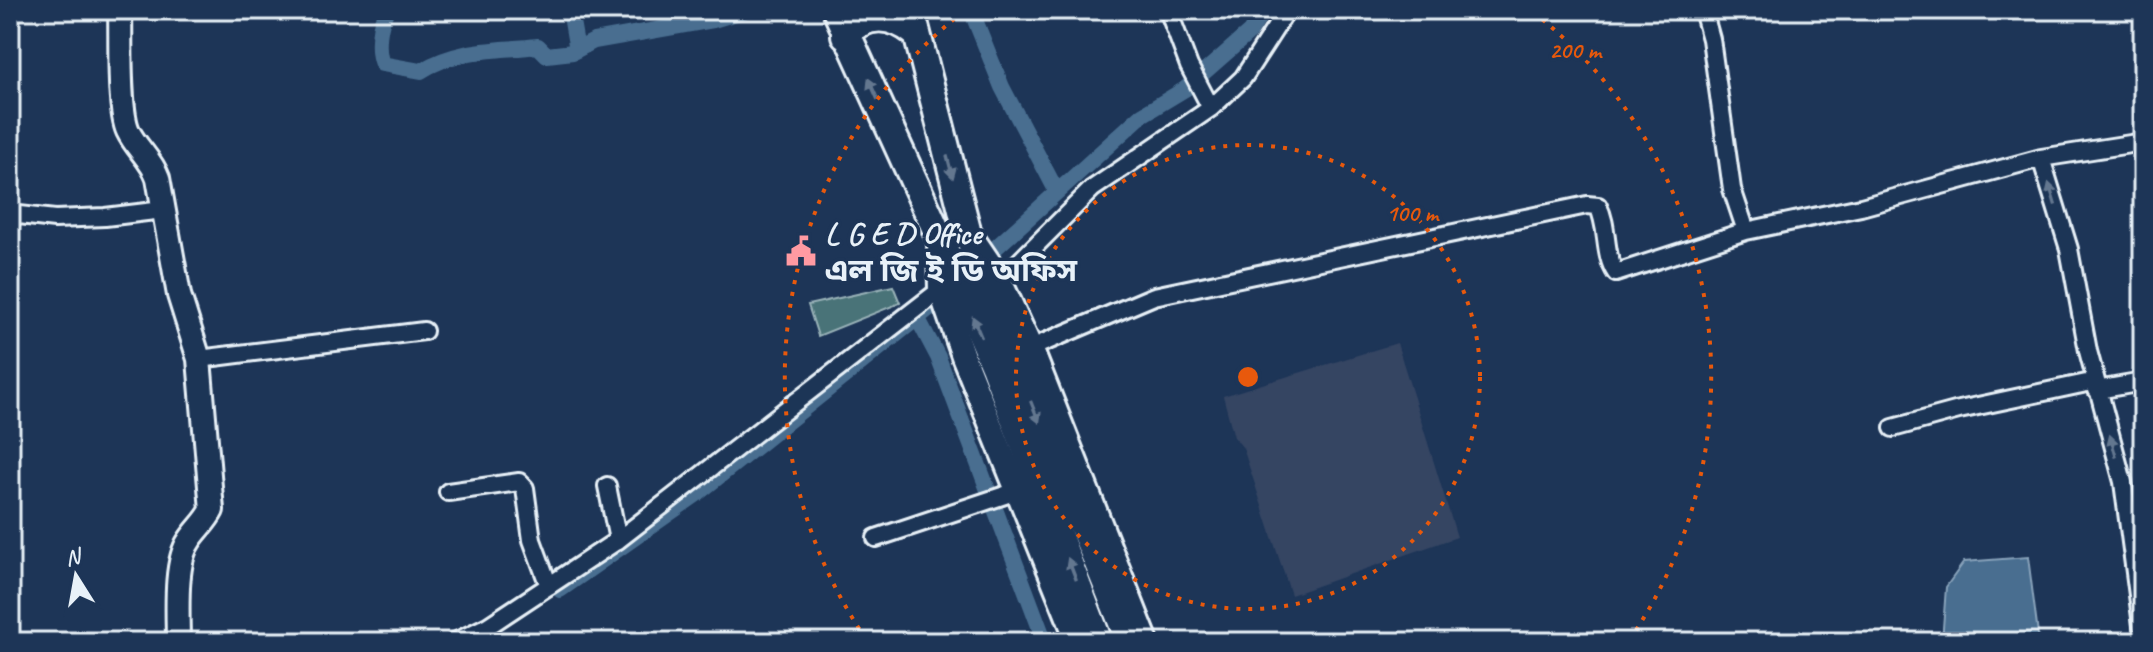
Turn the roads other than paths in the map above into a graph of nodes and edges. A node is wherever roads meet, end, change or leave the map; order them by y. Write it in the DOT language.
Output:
graph roads {
  1 [pos="120,10"];
  2 [pos="836,10"];
  3 [pos="1168,10"];
  4 [pos="1287,10"];
  5 [pos="1703,10"];
  6 [pos="913,21"];
  7 [pos="845,35"];
  8 [pos="1210,106"];
  9 [pos="2143,142"];
  10 [pos="2041,158"];
  11 [pos="163,210"];
  12 [pos="10,214"];
  13 [pos="967,230"];
  14 [pos="1746,231"];
  15 [pos="939,236"];
  16 [pos="997,274"];
  17 [pos="940,290"];
  18 [pos="424,331"];
  19 [pos="1031,348"];
  20 [pos="199,359"];
  21 [pos="2143,382"];
  22 [pos="2096,385"];
  23 [pos="1893,428"];
  24 [pos="607,486"];
  25 [pos="448,492"];
  26 [pos="1011,492"];
  27 [pos="876,538"];
  28 [pos="618,540"];
  29 [pos="2140,582"];
  30 [pos="549,586"];
  31 [pos="2143,633"];
  32 [pos="178,642"];
  33 [pos="455,642"];
  34 [pos="1078,642"];
  35 [pos="1099,642"];
  36 [pos="1130,642"];
  37 [pos="1147,642"];
  1 -- 11 [label="street"];
  2 -- 7 [label="main road"];
  3 -- 8 [label="street"];
  4 -- 8 [label="street"];
  5 -- 14 [label="street"];
  6 -- 7 [label="main road"];
  6 -- 13 [label="main road, one-way"];
  15 -- 7 [label="main road, one-way"];
  8 -- 16 [label="street"];
  9 -- 10 [label="street"];
  10 -- 14 [label="street"];
  22 -- 10 [label="street, one-way"];
  11 -- 12 [label="street"];
  11 -- 20 [label="street"];
  13 -- 16 [label="street"];
  13 -- 36 [label="main road, one-way"];
  14 -- 19 [label="street"];
  15 -- 17 [label="street"];
  35 -- 15 [label="main road, one-way"];
  16 -- 19 [label="street"];
  17 -- 26 [label="street"];
  17 -- 28 [label="street"];
  18 -- 20 [label="street"];
  19 -- 37 [label="street"];
  20 -- 32 [label="street"];
  21 -- 22 [label="street"];
  22 -- 23 [label="street"];
  29 -- 22 [label="street, one-way"];
  24 -- 28 [label="street"];
  25 -- 30 [label="street"];
  26 -- 27 [label="street"];
  26 -- 34 [label="street"];
  28 -- 30 [label="street"];
  29 -- 31 [label="street"];
  30 -- 33 [label="street"];
}
